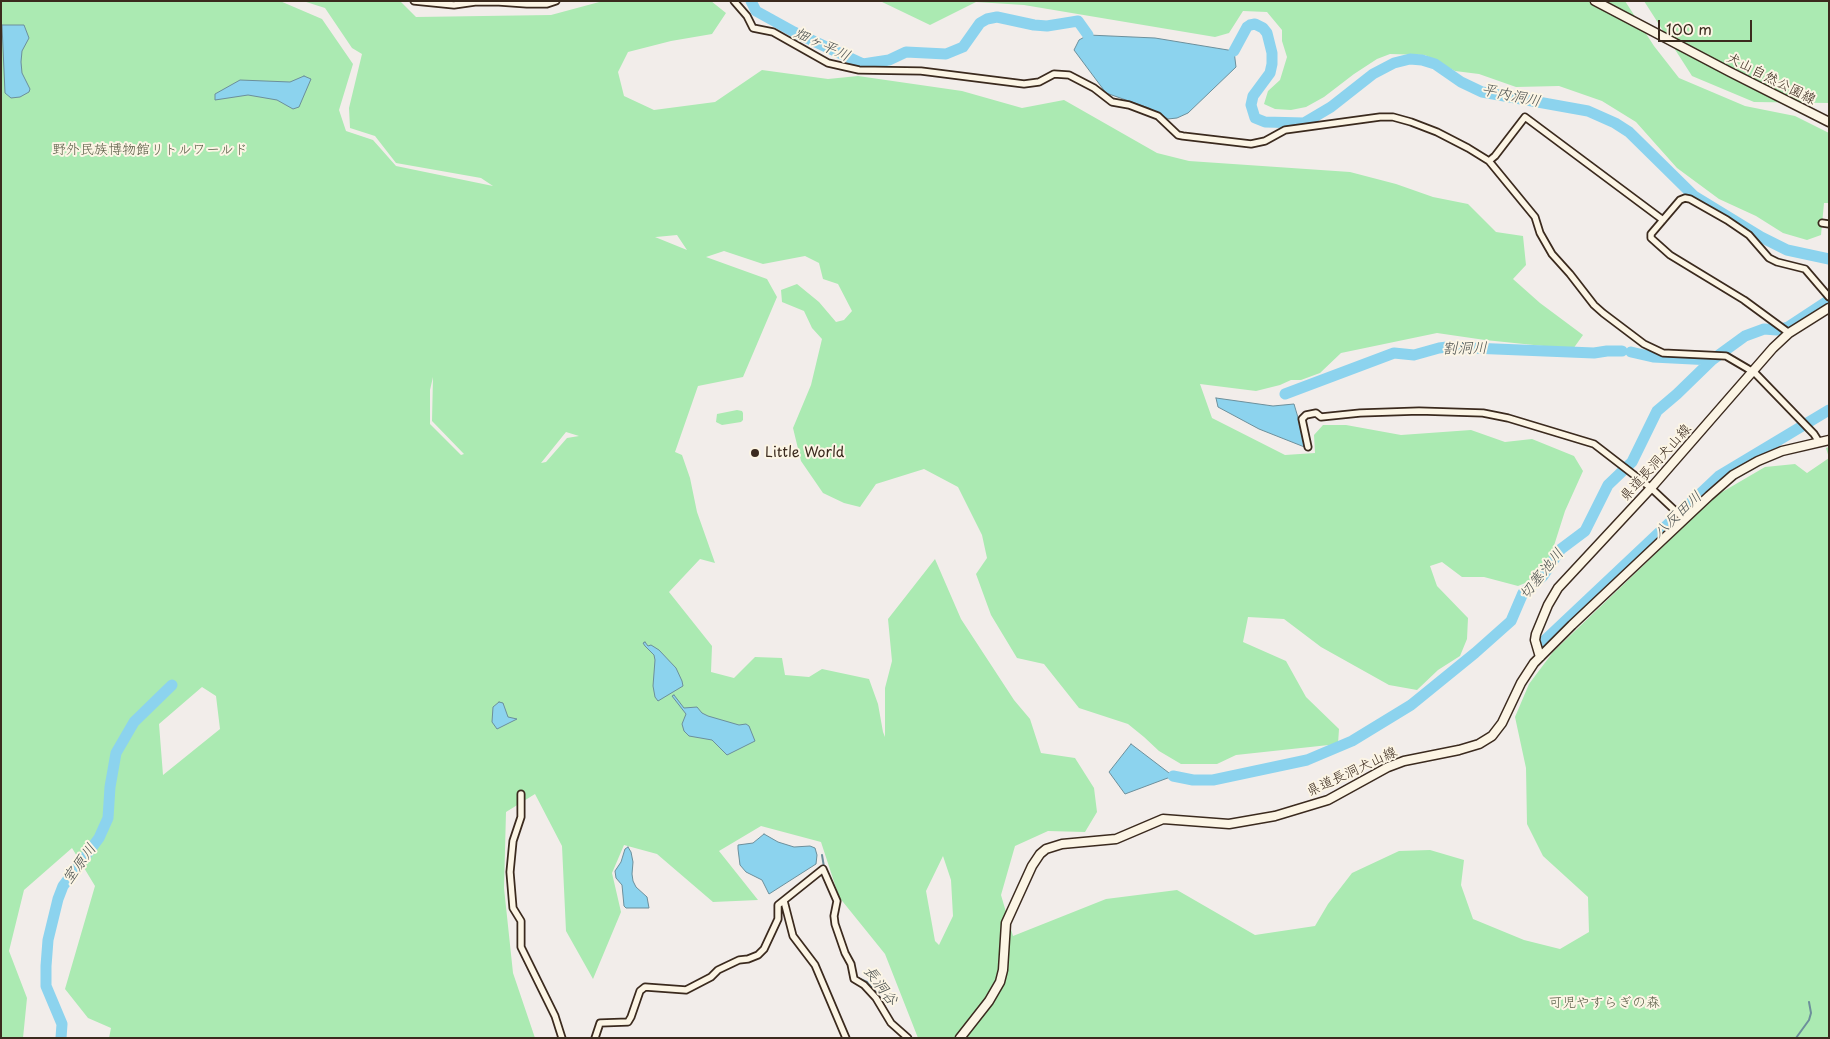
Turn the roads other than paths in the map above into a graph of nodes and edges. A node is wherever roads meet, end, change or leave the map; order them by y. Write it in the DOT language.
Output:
graph roads {
  1 [pos="414,1"];
  2 [pos="556,1"];
  3 [pos="734,1"];
  4 [pos="1595,1"];
  5 [pos="1829,122"];
  6 [pos="1489,160"];
  7 [pos="1663,220"];
  8 [pos="1829,297"];
  9 [pos="1829,308"];
  10 [pos="1789,334"];
  11 [pos="1752,372"];
  12 [pos="1829,440"];
  13 [pos="1819,442"];
  14 [pos="1308,447"];
  15 [pos="1651,488"];
  16 [pos="1684,518"];
  17 [pos="1540,657"];
  18 [pos="521,794"];
  19 [pos="784,901"];
  20 [pos="562,1038"];
  21 [pos="595,1038"];
  22 [pos="846,1038"];
  23 [pos="908,1038"];
  24 [pos="960,1038"];
  1 -- 2 [label="street"];
  3 -- 6 [label="street"];
  4 -- 5 [label="main road, 犬山自然公園線"];
  6 -- 7 [label="street"];
  6 -- 11 [label="street"];
  7 -- 8 [label="street"];
  7 -- 10 [label="street"];
  9 -- 10 [label="main road, 県道長洞犬山線"];
  10 -- 11 [label="main road, 県道長洞犬山線"];
  11 -- 13 [label="street"];
  11 -- 15 [label="main road, 県道長洞犬山線"];
  12 -- 13 [label="main road, 県道長洞犬山線"];
  13 -- 16 [label="main road, 県道長洞犬山線"];
  14 -- 15 [label="street"];
  15 -- 16 [label="street"];
  15 -- 17 [label="main road, 県道長洞犬山線"];
  16 -- 17 [label="main road, 県道長洞犬山線"];
  17 -- 24 [label="main road, 県道長洞犬山線"];
  18 -- 20 [label="street"];
  19 -- 21 [label="street"];
  19 -- 22 [label="street"];
  19 -- 23 [label="street"];
}
